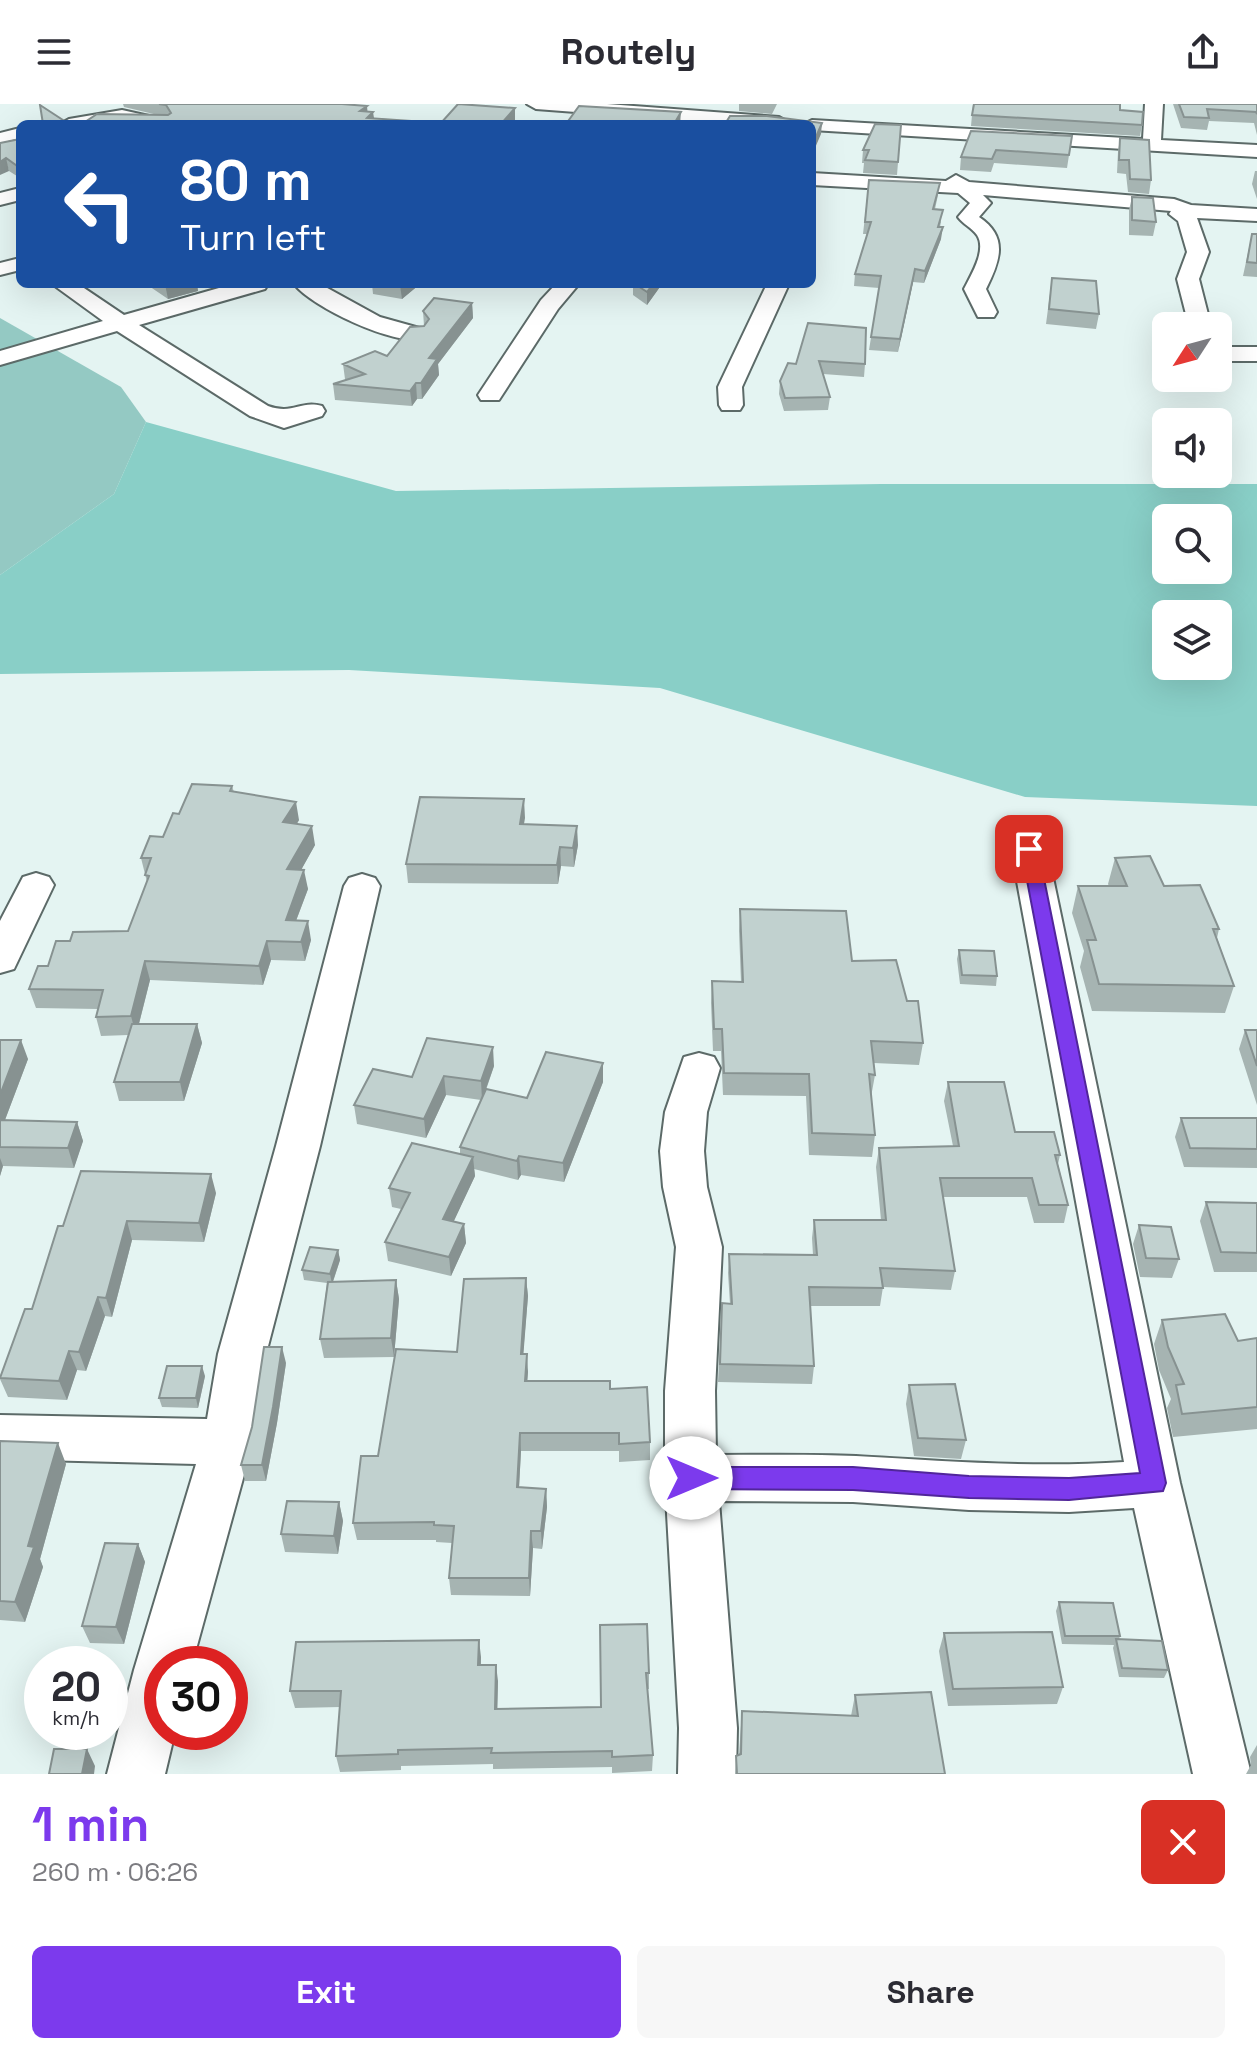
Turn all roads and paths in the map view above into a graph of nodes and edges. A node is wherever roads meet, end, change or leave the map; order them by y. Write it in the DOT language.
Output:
graph roads {
  1 [pos="537,104"];
  2 [pos="1154,104"];
  3 [pos="93,120"];
  4 [pos="144,120"];
  5 [pos="524,120"];
  6 [pos="749,120"];
  7 [pos="816,126"];
  8 [pos="1152,146"];
  9 [pos="949,150"];
  10 [pos="1257,151"];
  11 [pos="819,180"];
  12 [pos="968,189"];
  13 [pos="817,200"];
  14 [pos="1188,211"];
  15 [pos="1257,215"];
  16 [pos="69,288"];
  17 [pos="244,288"];
  18 [pos="311,288"];
  19 [pos="564,288"];
  20 [pos="776,288"];
  21 [pos="986,312"];
  22 [pos="1196,312"];
  23 [pos="126,324"];
  24 [pos="415,334"];
  25 [pos="1232,354"];
  26 [pos="1257,354"];
  27 [pos="0,358"];
  28 [pos="490,395"];
  29 [pos="731,405"];
  30 [pos="313,411"];
  31 [pos="1029,849"];
  32 [pos="36,885"];
  33 [pos="362,886"];
  34 [pos="0,960"];
  35 [pos="699,1068"];
  36 [pos="0,1437"];
  37 [pos="228,1442"];
  38 [pos="691,1478"];
  39 [pos="1154,1483"];
  40 [pos="169,1646"];
  41 [pos="144,1742"];
  42 [pos="136,1774"];
  43 [pos="707,1774"];
  44 [pos="1222,1774"];
  1 -- 5 [label="street"];
  1 -- 6 [label="street"];
  2 -- 8 [label="street"];
  3 -- 4 [label="street"];
  7 -- 9 [label="street"];
  8 -- 9 [label="street"];
  8 -- 10 [label="street"];
  9 -- 12 [label="street"];
  11 -- 12 [label="street"];
  11 -- 13 [label="street"];
  12 -- 14 [label="street"];
  12 -- 21 [label="street"];
  14 -- 15 [label="street"];
  14 -- 22 [label="street"];
  16 -- 23 [label="street"];
  17 -- 23 [label="street"];
  18 -- 24 [label="street"];
  19 -- 28 [label="street"];
  20 -- 29 [label="street"];
  23 -- 27 [label="street"];
  23 -- 30 [label="street"];
  25 -- 26 [label="street"];
  31 -- 39 [label="street"];
  32 -- 34 [label="street"];
  33 -- 37 [label="street"];
  35 -- 38 [label="street"];
  36 -- 37 [label="street"];
  37 -- 40 [label="street"];
  38 -- 39 [label="street"];
  38 -- 43 [label="street"];
  39 -- 44 [label="street"];
  41 -- 42 [label="street"];
}
